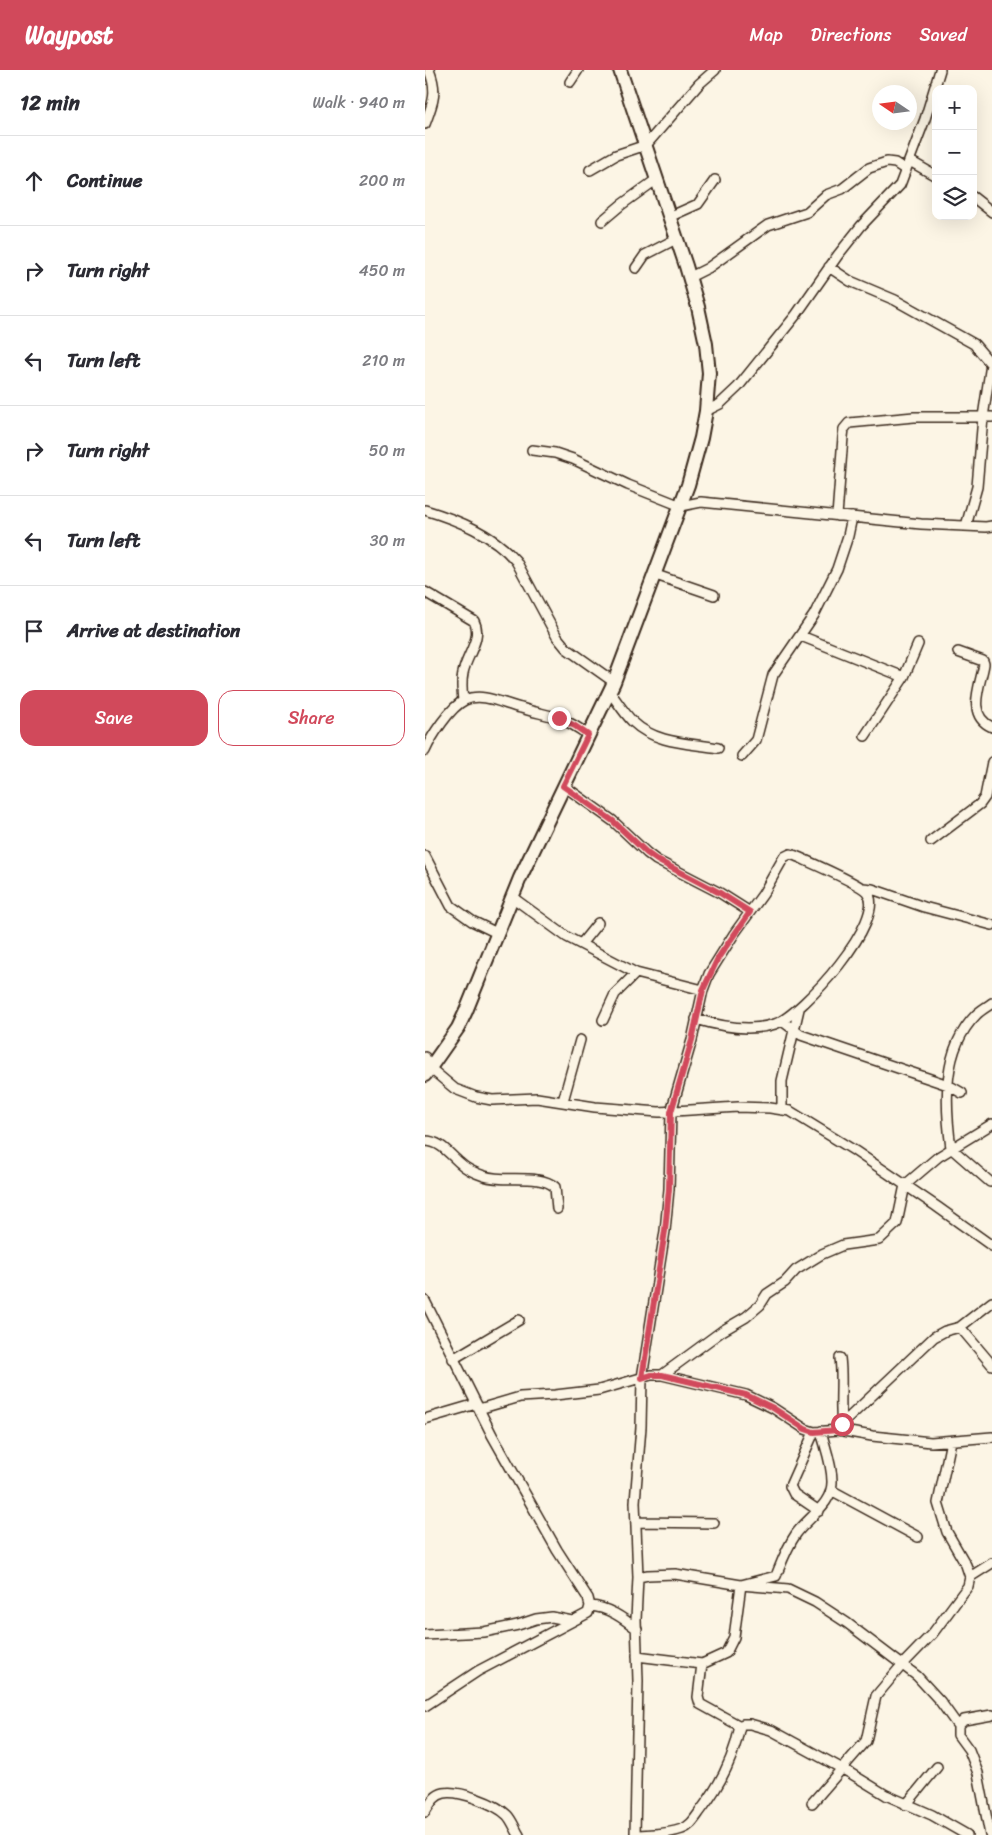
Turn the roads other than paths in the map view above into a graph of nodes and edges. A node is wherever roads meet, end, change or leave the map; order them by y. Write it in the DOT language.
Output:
graph roads {
  1 [pos="429,70"];
  2 [pos="578,70"];
  3 [pos="620,70"];
  4 [pos="715,70"];
  5 [pos="940,70"];
  6 [pos="570,82"];
  7 [pos="425,124"];
  8 [pos="646,145"];
  9 [pos="908,166"];
  10 [pos="590,170"];
  11 [pos="933,175"];
  12 [pos="657,179"];
  13 [pos="715,180"];
  14 [pos="977,200"];
  15 [pos="992,212"];
  16 [pos="669,217"];
  17 [pos="602,221"];
  18 [pos="676,238"];
  19 [pos="829,267"];
  20 [pos="636,268"];
  21 [pos="690,277"];
  22 [pos="706,411"];
  23 [pos="987,417"];
  24 [pos="532,450"];
  25 [pos="688,485"];
  26 [pos="701,502"];
  27 [pos="681,506"];
  28 [pos="425,510"];
  29 [pos="837,516"];
  30 [pos="852,517"];
  31 [pos="966,526"];
  32 [pos="992,526"];
  33 [pos="656,575"];
  34 [pos="425,592"];
  35 [pos="714,595"];
  36 [pos="801,636"];
  37 [pos="918,644"];
  38 [pos="958,652"];
  39 [pos="904,677"];
  40 [pos="612,686"];
  41 [pos="463,701"];
  42 [pos="992,727"];
  43 [pos="588,735"];
  44 [pos="865,736"];
  45 [pos="718,748"];
  46 [pos="425,751"];
  47 [pos="742,756"];
  48 [pos="992,762"];
  49 [pos="563,786"];
  50 [pos="931,841"];
  51 [pos="425,856"];
  52 [pos="863,888"];
  53 [pos="512,897"];
  54 [pos="750,912"];
  55 [pos="597,923"];
  56 [pos="992,925"];
  57 [pos="497,933"];
  58 [pos="581,944"];
  59 [pos="636,972"];
  60 [pos="703,990"];
  61 [pos="992,1004"];
  62 [pos="799,1009"];
  63 [pos="697,1019"];
  64 [pos="603,1020"];
  65 [pos="782,1021"];
  66 [pos="794,1030"];
  67 [pos="580,1040"];
  68 [pos="427,1067"];
  69 [pos="947,1085"];
  70 [pos="962,1093"];
  71 [pos="563,1101"];
  72 [pos="782,1110"];
  73 [pos="671,1112"];
  74 [pos="992,1124"];
  75 [pos="425,1141"];
  76 [pos="951,1148"];
  77 [pos="990,1182"];
  78 [pos="905,1185"];
  79 [pos="557,1209"];
  80 [pos="992,1246"];
  81 [pos="425,1301"];
  82 [pos="992,1302"];
  83 [pos="519,1320"];
  84 [pos="960,1327"];
  85 [pos="840,1358"];
  86 [pos="453,1359"];
  87 [pos="992,1365"];
  88 [pos="662,1375"];
  89 [pos="642,1378"];
  90 [pos="477,1406"];
  91 [pos="425,1419"];
  92 [pos="840,1427"];
  93 [pos="818,1431"];
  94 [pos="992,1437"];
  95 [pos="951,1442"];
  96 [pos="831,1490"];
  97 [pos="819,1512"];
  98 [pos="636,1522"];
  99 [pos="715,1523"];
  100 [pos="918,1537"];
  101 [pos="992,1563"];
  102 [pos="970,1577"];
  103 [pos="638,1578"];
  104 [pos="741,1585"];
  105 [pos="590,1606"];
  106 [pos="572,1621"];
  107 [pos="637,1629"];
  108 [pos="425,1635"];
  109 [pos="637,1656"];
  110 [pos="702,1664"];
  111 [pos="902,1665"];
  112 [pos="425,1706"];
  113 [pos="992,1714"];
  114 [pos="740,1726"];
  115 [pos="958,1726"];
  116 [pos="937,1767"];
  117 [pos="842,1769"];
  118 [pos="812,1803"];
  119 [pos="907,1805"];
  120 [pos="425,1812"];
  121 [pos="519,1835"];
  122 [pos="635,1835"];
  123 [pos="639,1835"];
  124 [pos="967,1835"];
  125 [pos="990,1835"];
  1 -- 7 [label="street"];
  2 -- 6 [label="street"];
  3 -- 8 [label="main road"];
  4 -- 8 [label="street"];
  5 -- 9 [label="street"];
  8 -- 10 [label="street"];
  8 -- 12 [label="main road"];
  9 -- 11 [label="street"];
  9 -- 19 [label="street"];
  9 -- 21 [label="street"];
  12 -- 16 [label="main road"];
  12 -- 17 [label="street"];
  13 -- 16 [label="street"];
  14 -- 15 [label="street"];
  16 -- 18 [label="main road"];
  18 -- 20 [label="street"];
  18 -- 21 [label="main road"];
  19 -- 22 [label="street"];
  19 -- 23 [label="street"];
  21 -- 22 [label="main road"];
  22 -- 25 [label="main road"];
  23 -- 29 [label="street"];
  23 -- 31 [label="street"];
  24 -- 27 [label="street"];
  25 -- 26 [label="street"];
  25 -- 27 [label="main road"];
  26 -- 27 [label="street"];
  26 -- 29 [label="street"];
  27 -- 33 [label="main road"];
  28 -- 40 [label="street"];
  29 -- 30 [label="street"];
  30 -- 31 [label="street"];
  30 -- 36 [label="street"];
  31 -- 32 [label="street"];
  33 -- 35 [label="street"];
  33 -- 40 [label="main road"];
  34 -- 41 [label="street"];
  36 -- 39 [label="street"];
  36 -- 47 [label="street"];
  37 -- 39 [label="street"];
  38 -- 42 [label="street"];
  39 -- 44 [label="street"];
  40 -- 43 [label="main road"];
  40 -- 45 [label="street"];
  41 -- 43 [label="street"];
  41 -- 46 [label="street"];
  43 -- 49 [label="main road"];
  48 -- 50 [label="street"];
  49 -- 53 [label="main road"];
  49 -- 54 [label="street"];
  51 -- 57 [label="street"];
  52 -- 54 [label="street"];
  52 -- 56 [label="street"];
  52 -- 62 [label="street"];
  53 -- 57 [label="main road"];
  53 -- 58 [label="street"];
  54 -- 60 [label="street"];
  55 -- 58 [label="street"];
  57 -- 68 [label="main road"];
  58 -- 59 [label="street"];
  59 -- 60 [label="street"];
  59 -- 64 [label="street"];
  60 -- 63 [label="street"];
  61 -- 69 [label="street"];
  62 -- 65 [label="street"];
  62 -- 66 [label="street"];
  63 -- 65 [label="street"];
  63 -- 73 [label="street"];
  65 -- 66 [label="street"];
  66 -- 69 [label="street"];
  66 -- 72 [label="street"];
  67 -- 71 [label="street"];
  68 -- 71 [label="street"];
  69 -- 70 [label="street"];
  69 -- 76 [label="street"];
  71 -- 73 [label="street"];
  72 -- 73 [label="street"];
  72 -- 78 [label="street"];
  73 -- 89 [label="street"];
  74 -- 76 [label="street"];
  75 -- 79 [label="street"];
  76 -- 77 [label="street"];
  76 -- 78 [label="street"];
  78 -- 80 [label="street"];
  78 -- 88 [label="street"];
  81 -- 86 [label="street"];
  82 -- 84 [label="street"];
  83 -- 86 [label="street"];
  84 -- 87 [label="street"];
  84 -- 92 [label="street"];
  85 -- 92 [label="street"];
  86 -- 90 [label="street"];
  88 -- 89 [label="street"];
  88 -- 93 [label="street"];
  89 -- 90 [label="street"];
  89 -- 98 [label="street"];
  90 -- 91 [label="street"];
  90 -- 105 [label="street"];
  92 -- 93 [label="street"];
  92 -- 95 [label="street"];
  93 -- 96 [label="street"];
  93 -- 97 [label="street"];
  94 -- 95 [label="street"];
  95 -- 102 [label="street"];
  96 -- 97 [label="street"];
  96 -- 100 [label="street"];
  97 -- 104 [label="street"];
  98 -- 99 [label="street"];
  98 -- 103 [label="street"];
  101 -- 102 [label="street"];
  102 -- 111 [label="street"];
  103 -- 104 [label="street"];
  103 -- 107 [label="street"];
  104 -- 110 [label="street"];
  104 -- 111 [label="street"];
  105 -- 106 [label="street"];
  105 -- 107 [label="street"];
  106 -- 108 [label="street"];
  106 -- 112 [label="street"];
  107 -- 109 [label="street"];
  109 -- 110 [label="street"];
  109 -- 122 [label="street"];
  110 -- 114 [label="street"];
  111 -- 115 [label="street"];
  111 -- 117 [label="street"];
  113 -- 115 [label="street"];
  114 -- 117 [label="street"];
  114 -- 123 [label="street"];
  115 -- 125 [label="street"];
  116 -- 119 [label="street"];
  117 -- 118 [label="street"];
  117 -- 119 [label="street"];
  119 -- 124 [label="street"];
  120 -- 121 [label="street"];
}
